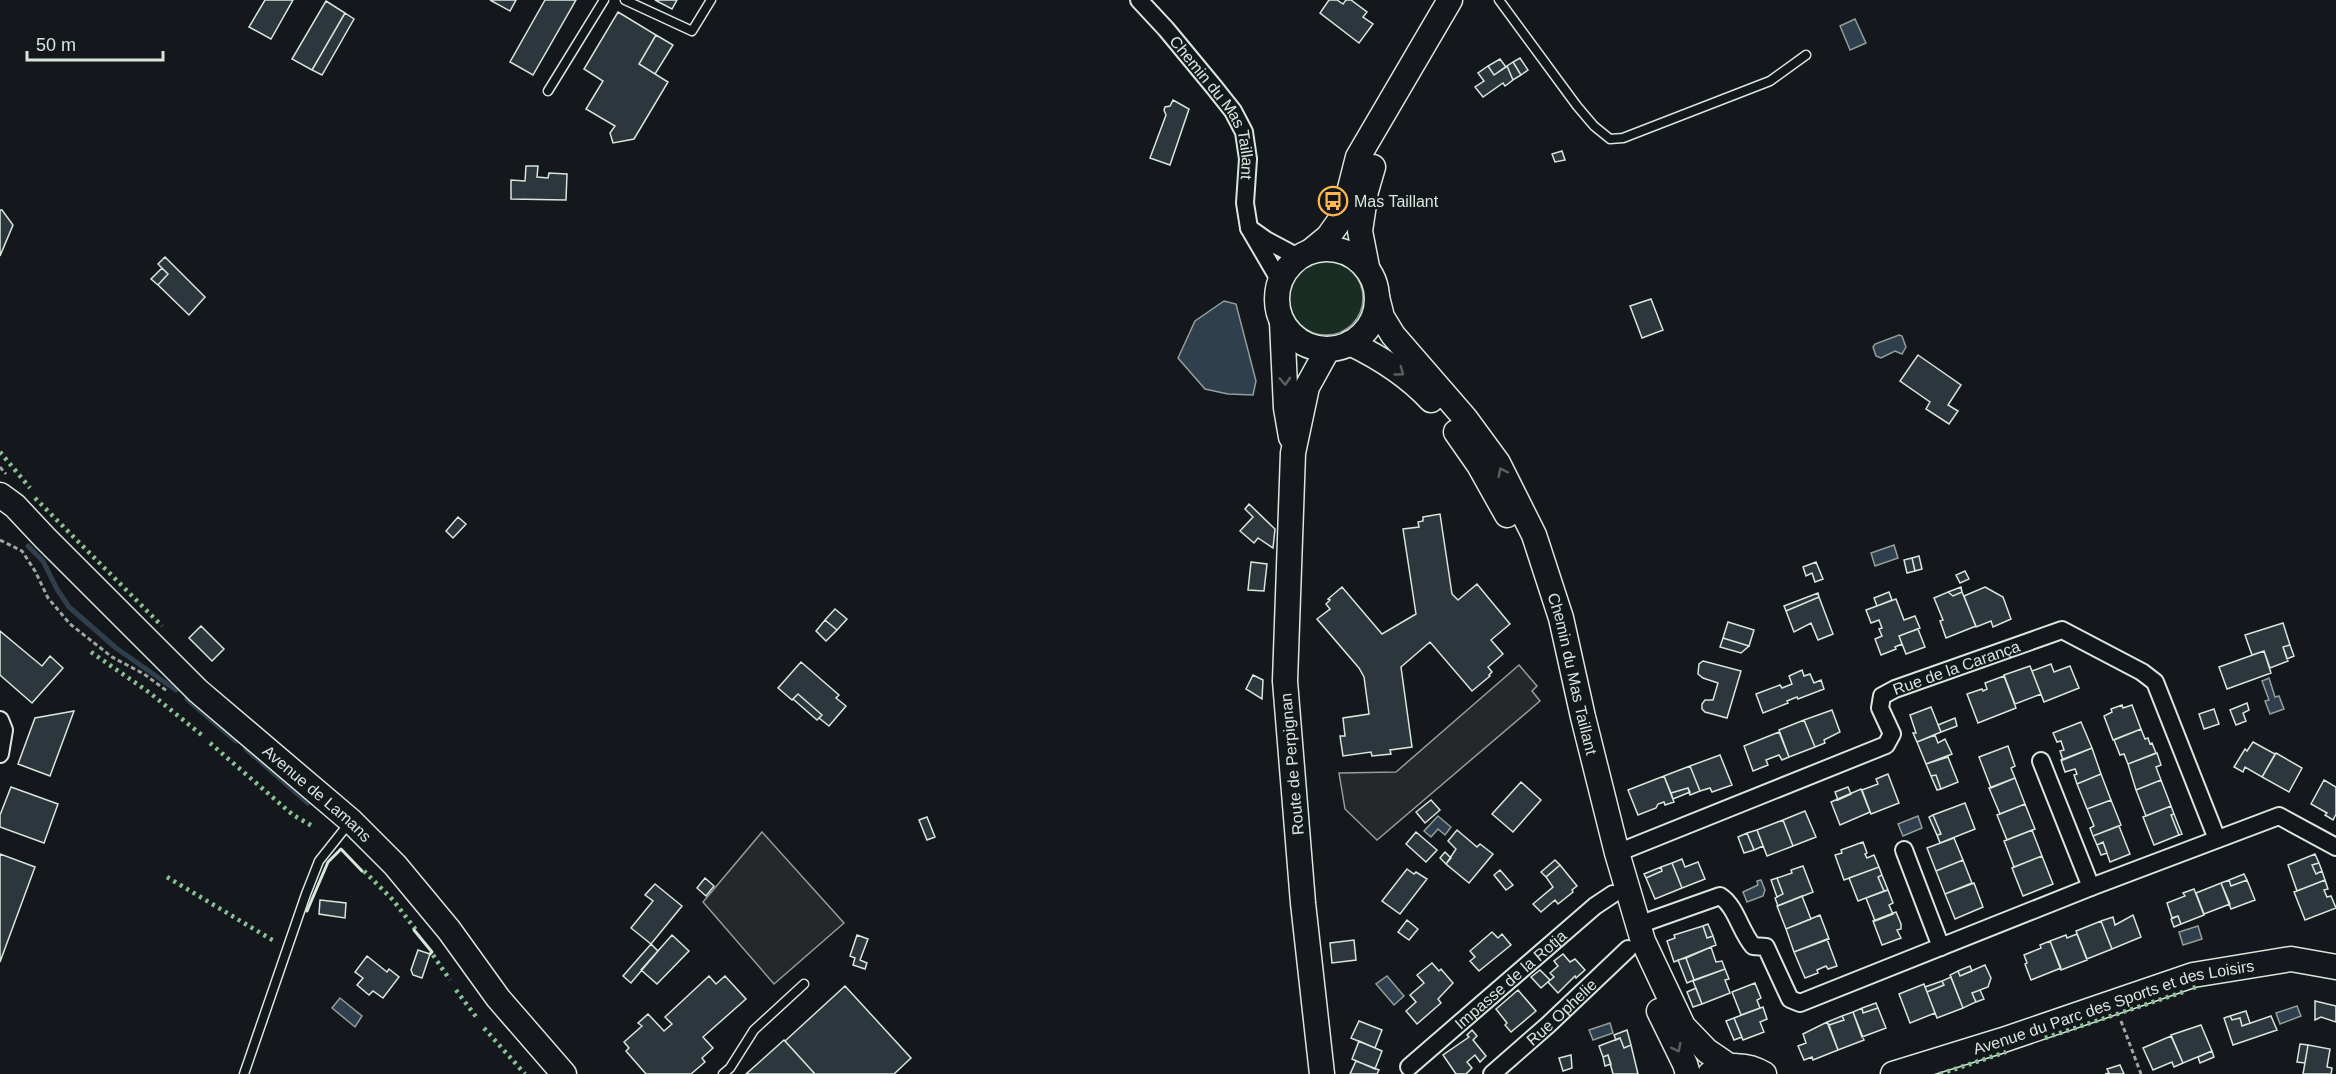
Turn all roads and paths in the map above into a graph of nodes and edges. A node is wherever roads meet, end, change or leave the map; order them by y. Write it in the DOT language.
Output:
graph roads {
  1 [pos="604,0"];
  2 [pos="625,0"];
  3 [pos="711,0"];
  4 [pos="1139,0"];
  5 [pos="1450,0"];
  6 [pos="1499,0"];
  7 [pos="1806,56"];
  8 [pos="1402,79"];
  9 [pos="548,91"];
  10 [pos="1249,228"];
  11 [pos="1305,254"];
  12 [pos="1366,267"];
  13 [pos="1280,281"];
  14 [pos="1377,297"];
  15 [pos="1282,322"];
  16 [pos="1339,346"];
  17 [pos="1293,453"];
  18 [pos="0,495"];
  19 [pos="0,514"];
  20 [pos="45,538"];
  21 [pos="0,540"];
  22 [pos="168,692"];
  23 [pos="0,720"];
  24 [pos="0,754"];
  25 [pos="2041,761"];
  26 [pos="351,821"];
  27 [pos="2217,838"];
  28 [pos="2336,847"];
  29 [pos="1904,850"];
  30 [pos="1617,853"];
  31 [pos="2091,887"];
  32 [pos="1613,894"];
  33 [pos="1638,925"];
  34 [pos="1941,947"];
  35 [pos="1628,949"];
  36 [pos="2336,967"];
  37 [pos="804,984"];
  38 [pos="2121,1022"];
  39 [pos="1409,1066"];
  40 [pos="1719,1070"];
  41 [pos="244,1074"];
  42 [pos="564,1074"];
  43 [pos="723,1074"];
  44 [pos="1322,1074"];
  45 [pos="1492,1074"];
  46 [pos="1688,1074"];
  47 [pos="1764,1074"];
  48 [pos="1893,1074"];
  49 [pos="2141,1074"];
  1 -- 9 [label="lane"];
  2 -- 3 [label="lane"];
  4 -- 10 [label="street, Chemin du Mas Taillant"];
  5 -- 8 [label="main road"];
  6 -- 7 [label="lane"];
  8 -- 11 [label="main road"];
  8 -- 12 [label="main road"];
  10 -- 11 [label="street"];
  10 -- 13 [label="street"];
  11 -- 12 [label="main road"];
  11 -- 13 [label="main road"];
  12 -- 14 [label="main road"];
  13 -- 15 [label="main road"];
  14 -- 16 [label="main road"];
  30 -- 14 [label="main road, Chemin du Mas Taillant, one-way"];
  15 -- 16 [label="main road"];
  15 -- 17 [label="main road, Route de Perpignan, one-way"];
  16 -- 17 [label="main road, Route de Perpignan"];
  16 -- 32 [label="main road, Chemin du Mas Taillant, one-way"];
  17 -- 44 [label="main road, Route de Perpignan"];
  18 -- 20 [label="main road, Avenue de Lamans"];
  19 -- 20 [label="main road, Avenue de Lamans"];
  20 -- 26 [label="main road, Avenue de Lamans"];
  21 -- 22 [label="path"];
  23 -- 24 [label="street"];
  25 -- 31 [label="street"];
  26 -- 41 [label="lane"];
  26 -- 42 [label="main road, Avenue de Lamans"];
  27 -- 28 [label="street"];
  27 -- 30 [label="street, Rue de la Carança"];
  27 -- 31 [label="street"];
  29 -- 34 [label="street"];
  30 -- 33 [label="main road, Chemin du Mas Taillant"];
  31 -- 34 [label="street"];
  32 -- 35 [label="main road, Chemin du Mas Taillant"];
  32 -- 39 [label="street, Impasse de la Rotja"];
  33 -- 34 [label="street"];
  33 -- 40 [label="main road, Chemin du Mas Taillant"];
  35 -- 45 [label="street, Rue Ophelie"];
  35 -- 46 [label="main road, Chemin du Mas Taillant, one-way"];
  36 -- 48 [label="main road, Avenue du Parc des Sports et des Loisirs"];
  37 -- 43 [label="lane"];
  38 -- 49 [label="path"];
  40 -- 47 [label="main road"];
}
